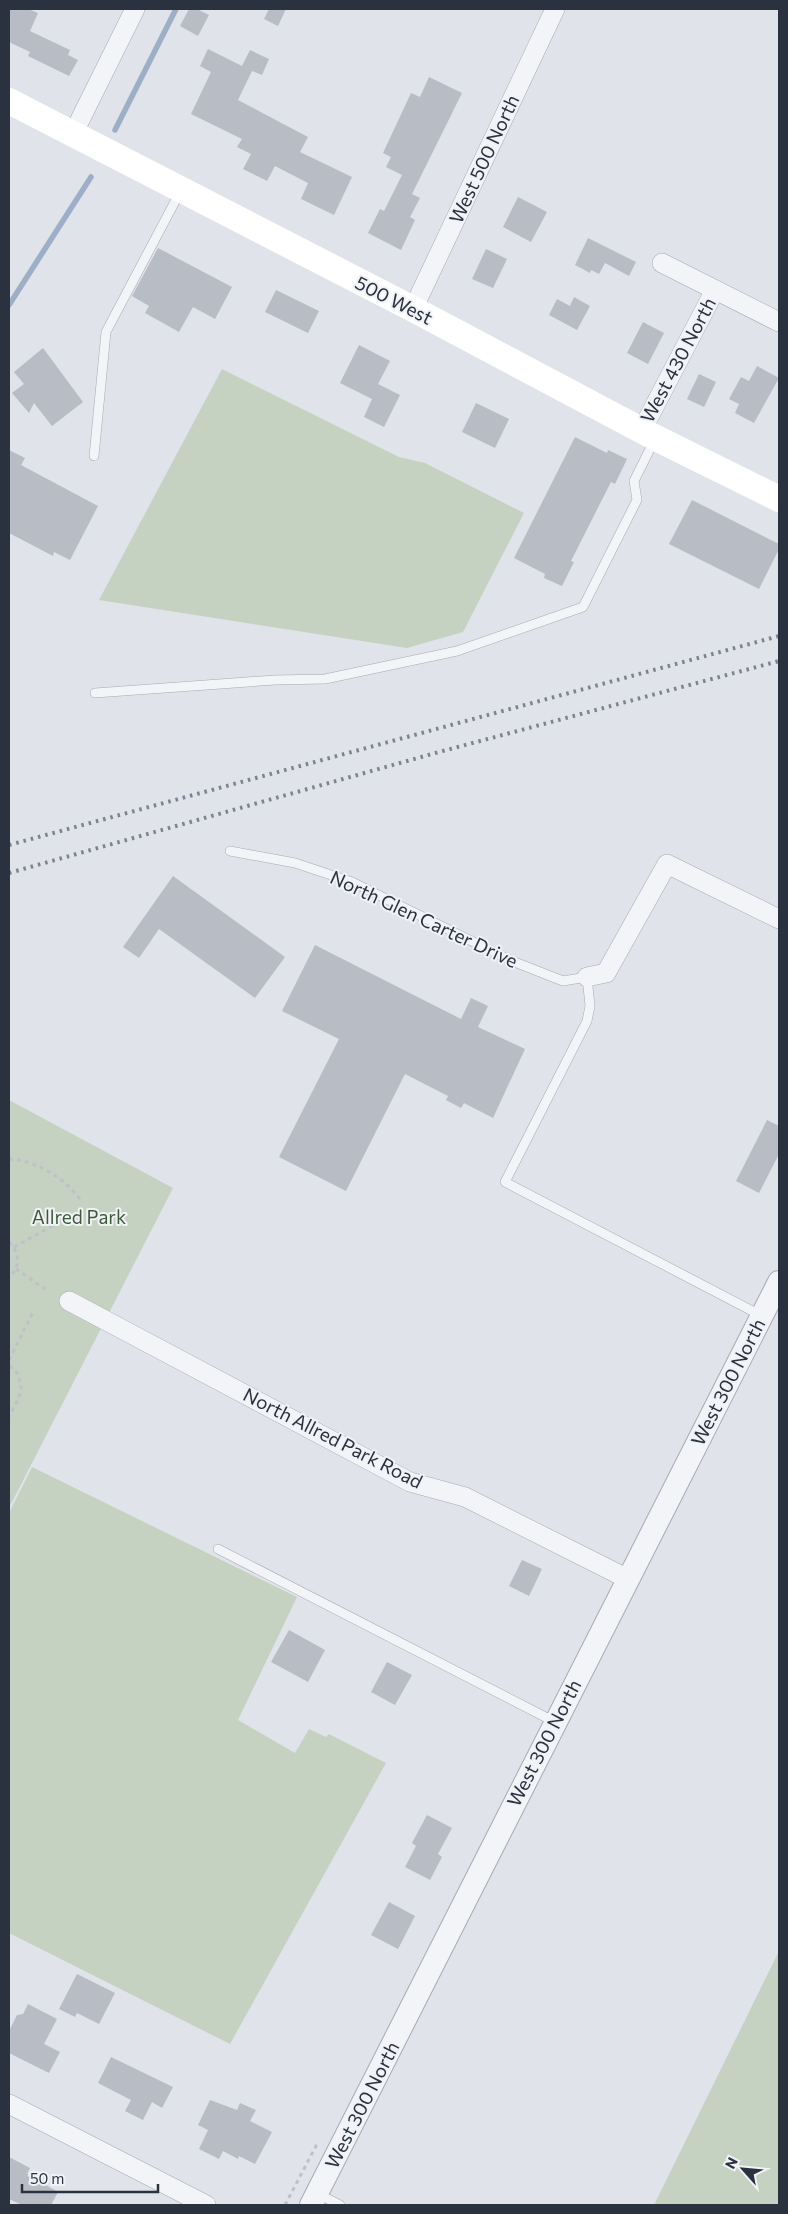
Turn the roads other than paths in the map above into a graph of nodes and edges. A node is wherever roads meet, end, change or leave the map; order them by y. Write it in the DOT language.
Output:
graph roads {
  1 [pos="135,9"];
  2 [pos="555,9"];
  3 [pos="9,102"];
  4 [pos="72,134"];
  5 [pos="180,191"];
  6 [pos="662,263"];
  7 [pos="715,290"];
  8 [pos="413,310"];
  9 [pos="779,322"];
  10 [pos="649,434"];
  11 [pos="94,456"];
  12 [pos="779,499"];
  13 [pos="95,692"];
  14 [pos="230,851"];
  15 [pos="779,919"];
  16 [pos="587,977"];
  17 [pos="779,1282"];
  18 [pos="69,1301"];
  19 [pos="762,1316"];
  20 [pos="218,1549"];
  21 [pos="628,1579"];
  22 [pos="555,1722"];
  23 [pos="9,2104"];
  24 [pos="314,2199"];
  25 [pos="206,2205"];
  26 [pos="340,2205"];
  1 -- 4 [label="street"];
  2 -- 8 [label="street, West 500 North"];
  3 -- 4 [label="main road, 500 West"];
  4 -- 5 [label="main road, 500 West"];
  5 -- 8 [label="main road, 500 West"];
  5 -- 11 [label="lane"];
  6 -- 7 [label="street"];
  7 -- 9 [label="street"];
  7 -- 10 [label="street, West 430 North"];
  8 -- 10 [label="main road, 500 West"];
  10 -- 12 [label="main road, 500 West"];
  10 -- 13 [label="lane"];
  14 -- 16 [label="lane, North Glen Carter Drive"];
  15 -- 16 [label="street"];
  16 -- 19 [label="lane"];
  17 -- 19 [label="street, West 300 North"];
  18 -- 21 [label="street, North Allred Park Road"];
  19 -- 21 [label="street, West 300 North"];
  20 -- 22 [label="lane"];
  21 -- 22 [label="street, West 300 North"];
  22 -- 24 [label="street, West 300 North"];
  23 -- 25 [label="street"];
  24 -- 26 [label="lane"];
}
